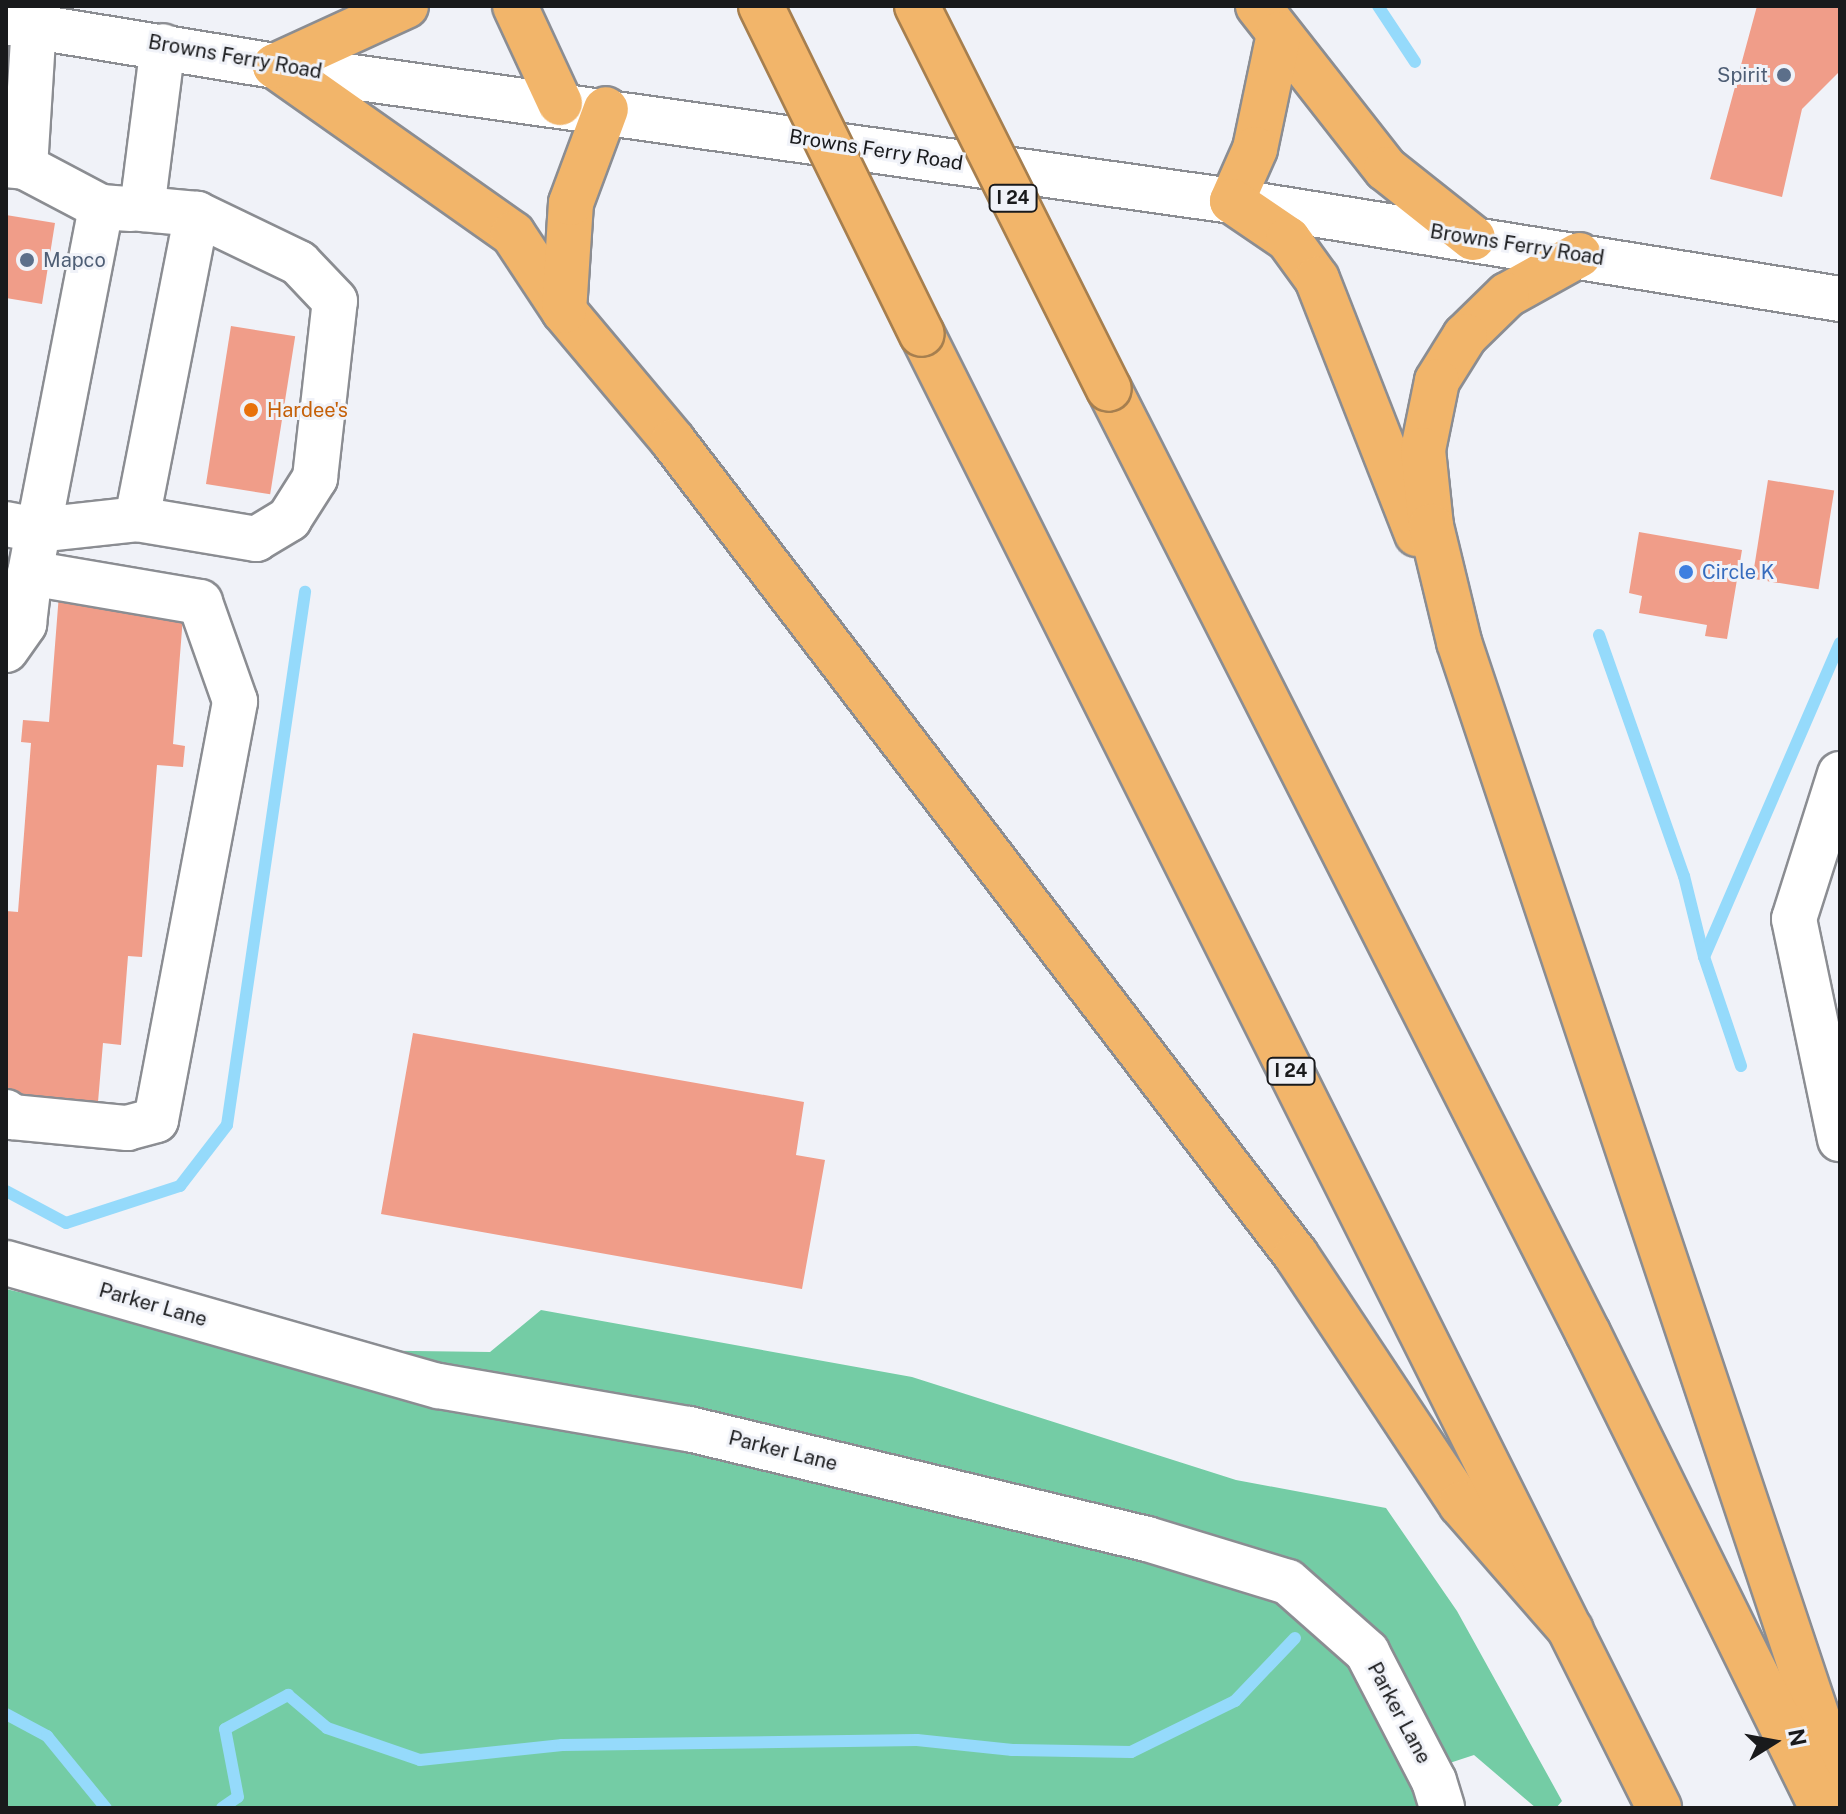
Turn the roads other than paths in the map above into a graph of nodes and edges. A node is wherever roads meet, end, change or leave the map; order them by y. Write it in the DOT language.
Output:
graph roads {
  1 [pos="406,6"];
  2 [pos="515,6"];
  3 [pos="761,6"];
  4 [pos="917,6"];
  5 [pos="24,18"];
  6 [pos="1269,20"];
  7 [pos="163,46"];
  8 [pos="275,66"];
  9 [pos="560,103"];
  10 [pos="606,109"];
  11 [pos="15,166"];
  12 [pos="1232,201"];
  13 [pos="121,208"];
  14 [pos="197,214"];
  15 [pos="1473,238"];
  16 [pos="1579,255"];
  17 [pos="1840,299"];
  18 [pos="564,311"];
  19 [pos="137,519"];
  20 [pos="22,527"];
  21 [pos="30,573"];
  22 [pos="1459,642"];
  23 [pos="6,650"];
  24 [pos="1840,774"];
  25 [pos="6,1112"];
  26 [pos="1840,1139"];
  27 [pos="6,1263"];
  28 [pos="1571,1630"];
  29 [pos="1840,1785"];
  30 [pos="1442,1808"];
  31 [pos="1659,1808"];
  32 [pos="1822,1808"];
  1 -- 8 [label="highway"];
  2 -- 9 [label="highway"];
  3 -- 28 [label="highway, I 24, bridge"];
  4 -- 32 [label="highway, I 24, bridge"];
  5 -- 7 [label="street, Browns Ferry Road"];
  5 -- 11 [label="street"];
  6 -- 12 [label="highway"];
  6 -- 15 [label="highway"];
  7 -- 8 [label="street, Browns Ferry Road"];
  7 -- 13 [label="street"];
  8 -- 9 [label="street, Browns Ferry Road"];
  8 -- 18 [label="highway"];
  9 -- 10 [label="street, Browns Ferry Road"];
  10 -- 12 [label="street, Browns Ferry Road"];
  10 -- 18 [label="highway"];
  11 -- 13 [label="street"];
  12 -- 15 [label="street, Browns Ferry Road"];
  12 -- 22 [label="highway"];
  13 -- 14 [label="street"];
  13 -- 20 [label="street"];
  14 -- 19 [label="street"];
  14 -- 19 [label="street"];
  15 -- 16 [label="street, Browns Ferry Road"];
  16 -- 17 [label="street, Browns Ferry Road"];
  16 -- 22 [label="highway"];
  18 -- 28 [label="highway"];
  19 -- 20 [label="street"];
  20 -- 21 [label="street"];
  21 -- 23 [label="street"];
  21 -- 25 [label="street"];
  22 -- 29 [label="highway"];
  24 -- 26 [label="street"];
  27 -- 30 [label="street, Parker Lane"];
  28 -- 31 [label="highway, I 24"];
}
